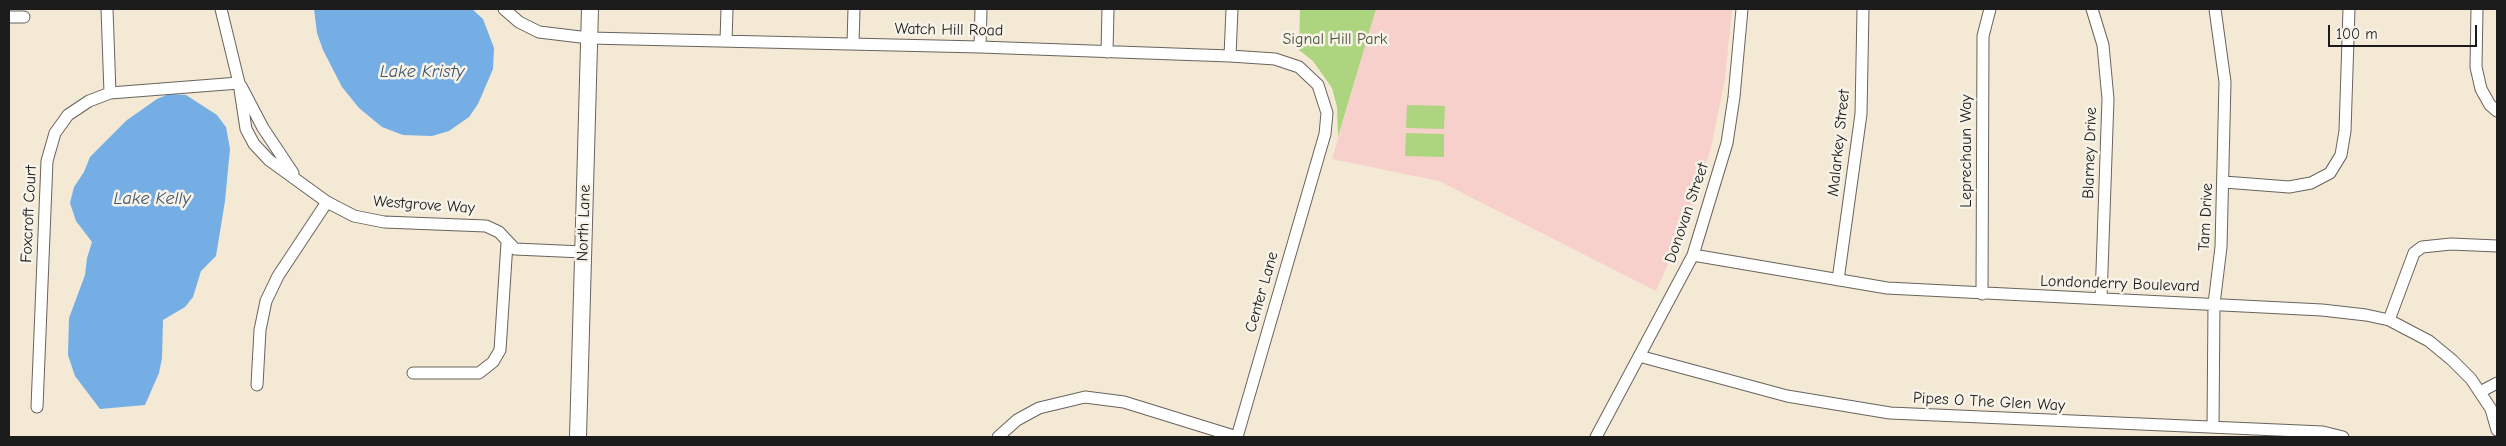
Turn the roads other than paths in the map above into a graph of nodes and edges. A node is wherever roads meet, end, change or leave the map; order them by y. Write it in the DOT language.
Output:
graph roads {
  1 [pos="107,9"];
  2 [pos="221,9"];
  3 [pos="504,9"];
  4 [pos="590,9"];
  5 [pos="727,9"];
  6 [pos="854,9"];
  7 [pos="981,9"];
  8 [pos="1108,9"];
  9 [pos="1232,9"];
  10 [pos="1742,9"];
  11 [pos="1863,9"];
  12 [pos="1990,9"];
  13 [pos="2092,9"];
  14 [pos="2215,9"];
  15 [pos="2349,9"];
  16 [pos="2477,9"];
  17 [pos="9,17"];
  18 [pos="24,17"];
  19 [pos="589,38"];
  20 [pos="726,41"];
  21 [pos="853,44"];
  22 [pos="980,47"];
  23 [pos="1106,52"];
  24 [pos="1230,56"];
  25 [pos="239,83"];
  26 [pos="110,93"];
  27 [pos="2494,108"];
  28 [pos="1319,157"];
  29 [pos="296,177"];
  30 [pos="2224,182"];
  31 [pos="327,202"];
  32 [pos="508,243"];
  33 [pos="2497,246"];
  34 [pos="583,252"];
  35 [pos="1693,255"];
  36 [pos="1838,280"];
  37 [pos="1982,294"];
  38 [pos="2101,299"];
  39 [pos="2214,304"];
  40 [pos="2389,320"];
  41 [pos="1640,356"];
  42 [pos="413,373"];
  43 [pos="2497,383"];
  44 [pos="257,385"];
  45 [pos="2480,392"];
  46 [pos="37,407"];
  47 [pos="2213,428"];
  48 [pos="2497,430"];
  49 [pos="578,437"];
  50 [pos="998,437"];
  51 [pos="1237,437"];
  52 [pos="1596,437"];
  53 [pos="2343,437"];
  1 -- 26 [label="street"];
  2 -- 25 [label="street, Westgrove Way"];
  3 -- 19 [label="street, Watch Hill Road"];
  4 -- 19 [label="street, North Lane"];
  5 -- 20 [label="street"];
  6 -- 21 [label="street"];
  7 -- 22 [label="street"];
  8 -- 23 [label="street"];
  9 -- 24 [label="street"];
  10 -- 35 [label="street, Donovan Street"];
  11 -- 36 [label="street, Malarkey Street"];
  12 -- 37 [label="street, Leprechaun Way"];
  13 -- 38 [label="street, Blarney Drive"];
  14 -- 30 [label="street, Tam Drive"];
  15 -- 30 [label="street"];
  16 -- 27 [label="street"];
  17 -- 18 [label="street"];
  19 -- 20 [label="street, Watch Hill Road"];
  19 -- 34 [label="street, North Lane"];
  20 -- 21 [label="street, Watch Hill Road"];
  21 -- 22 [label="street, Watch Hill Road"];
  22 -- 23 [label="street, Watch Hill Road"];
  23 -- 24 [label="street, Watch Hill Road"];
  24 -- 28 [label="street, Watch Hill Road"];
  25 -- 26 [label="street, Foxcroft Court"];
  25 -- 29 [label="street, Westgrove Way"];
  25 -- 29 [label="street, Westgrove Way"];
  26 -- 46 [label="street, Foxcroft Court"];
  28 -- 51 [label="street, Center Lane"];
  29 -- 31 [label="street, Westgrove Way"];
  30 -- 39 [label="street, Tam Drive"];
  31 -- 32 [label="street, Westgrove Way"];
  31 -- 44 [label="street"];
  32 -- 34 [label="street, Westgrove Way"];
  32 -- 42 [label="street"];
  33 -- 40 [label="street"];
  34 -- 49 [label="street, North Lane"];
  35 -- 36 [label="street, Londonderry Boulevard"];
  35 -- 41 [label="street, Donovan Street"];
  36 -- 37 [label="street, Londonderry Boulevard"];
  37 -- 38 [label="street, Londonderry Boulevard"];
  38 -- 39 [label="street, Londonderry Boulevard"];
  39 -- 40 [label="street, Londonderry Boulevard"];
  39 -- 47 [label="street, Tam Drive"];
  40 -- 45 [label="street, Londonderry Boulevard"];
  41 -- 47 [label="street, Pipes O The Glen Way"];
  41 -- 52 [label="street, Donovan Street"];
  43 -- 45 [label="street"];
  45 -- 48 [label="street, Londonderry Boulevard"];
  47 -- 53 [label="street, Pipes O The Glen Way"];
  50 -- 51 [label="street"];
}
